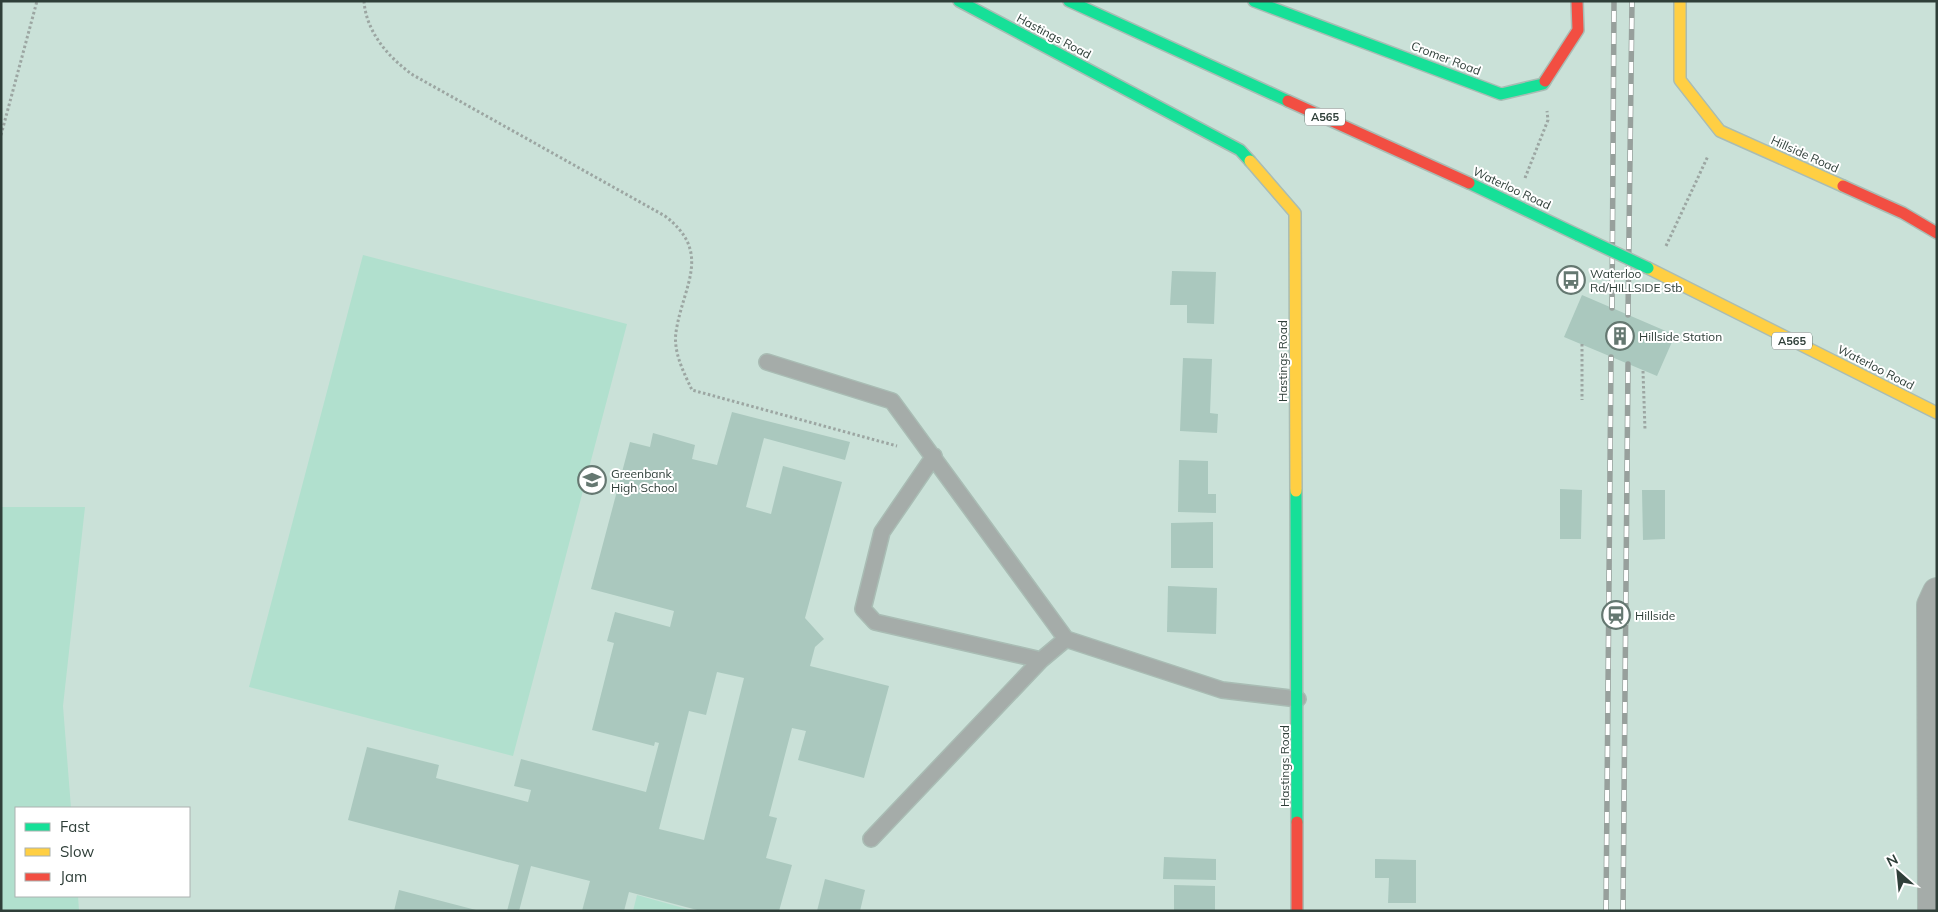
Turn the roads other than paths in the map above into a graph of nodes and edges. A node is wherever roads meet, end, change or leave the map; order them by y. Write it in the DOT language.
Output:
graph roads {
  1 [pos="959,1"];
  2 [pos="1070,1"];
  3 [pos="1254,1"];
  4 [pos="1577,1"];
  5 [pos="1680,1"];
  6 [pos="1937,234"];
  7 [pos="767,362"];
  8 [pos="1937,413"];
  9 [pos="934,456"];
  10 [pos="1937,592"];
  11 [pos="1066,639"];
  12 [pos="1041,660"];
  13 [pos="1298,699"];
  14 [pos="871,839"];
  15 [pos="1297,911"];
  16 [pos="1932,911"];
  1 -- 13 [label="main road, Hastings Road"];
  2 -- 8 [label="main road, Waterloo Road / A565, bridge"];
  3 -- 4 [label="main road, Cromer Road"];
  5 -- 6 [label="main road, Hillside Road"];
  7 -- 9 [label="lane"];
  9 -- 11 [label="lane"];
  9 -- 12 [label="lane"];
  10 -- 16 [label="street"];
  11 -- 12 [label="lane"];
  11 -- 13 [label="lane"];
  12 -- 14 [label="lane"];
  13 -- 15 [label="main road, Hastings Road"];
}
